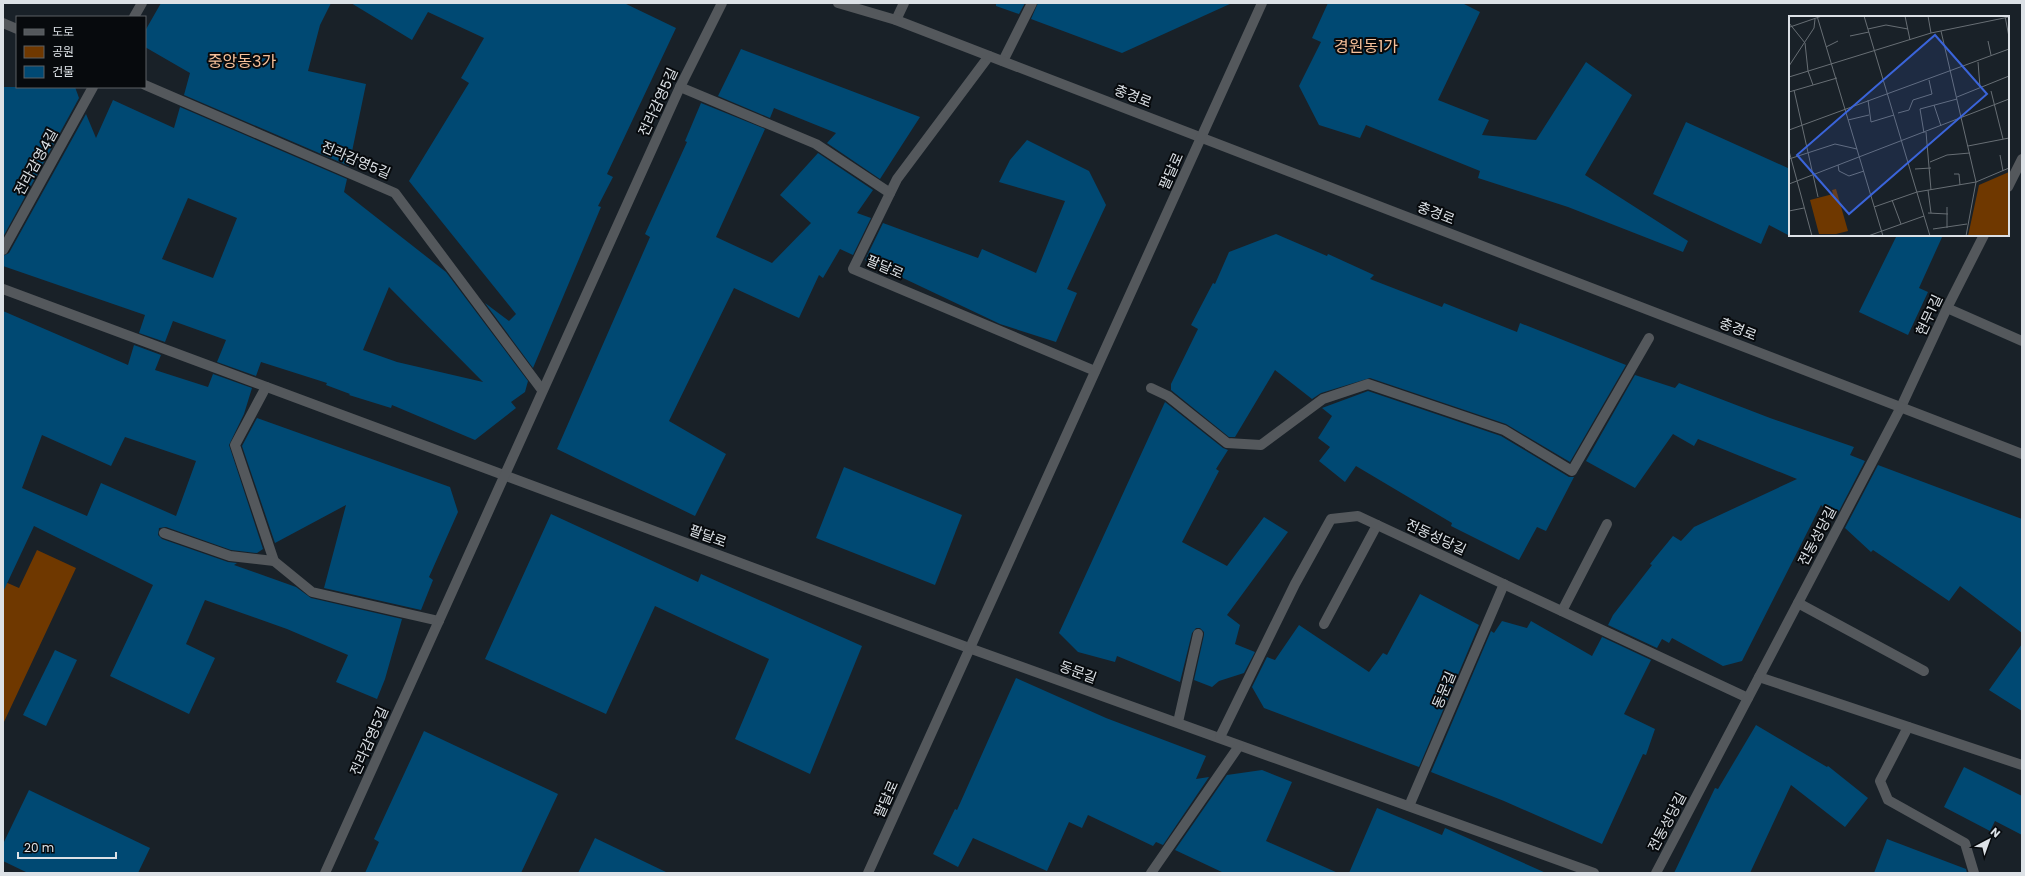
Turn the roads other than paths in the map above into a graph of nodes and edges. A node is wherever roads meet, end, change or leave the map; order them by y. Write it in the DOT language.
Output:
graph roads {
  1 [pos="142,3"];
  2 [pos="722,3"];
  3 [pos="838,3"];
  4 [pos="904,3"];
  5 [pos="1032,3"];
  6 [pos="1262,3"];
  7 [pos="135,16"];
  8 [pos="896,20"];
  9 [pos="3,23"];
  10 [pos="16,29"];
  11 [pos="989,56"];
  12 [pos="1003,61"];
  13 [pos="146,84"];
  14 [pos="680,87"];
  15 [pos="93,88"];
  16 [pos="1201,137"];
  17 [pos="2022,160"];
  18 [pos="2009,185"];
  19 [pos="890,193"];
  20 [pos="1983,236"];
  21 [pos="3,250"];
  22 [pos="3,290"];
  23 [pos="1947,308"];
  24 [pos="1649,338"];
  25 [pos="2022,341"];
  26 [pos="1095,371"];
  27 [pos="266,387"];
  28 [pos="1151,388"];
  29 [pos="542,390"];
  30 [pos="1901,407"];
  31 [pos="2022,454"];
  32 [pos="505,476"];
  33 [pos="1607,524"];
  34 [pos="1378,525"];
  35 [pos="164,533"];
  36 [pos="274,561"];
  37 [pos="1504,584"];
  38 [pos="1798,603"];
  39 [pos="1562,611"];
  40 [pos="439,621"];
  41 [pos="1324,624"];
  42 [pos="1198,634"];
  43 [pos="970,648"];
  44 [pos="1924,671"];
  45 [pos="1759,677"];
  46 [pos="1748,698"];
  47 [pos="1178,722"];
  48 [pos="1908,727"];
  49 [pos="1220,737"];
  50 [pos="1240,746"];
  51 [pos="2022,765"];
  52 [pos="1409,806"];
  53 [pos="325,873"];
  54 [pos="868,873"];
  55 [pos="1151,873"];
  56 [pos="1594,873"];
  57 [pos="1656,873"];
  58 [pos="1974,873"];
  1 -- 7 [label="street"];
  2 -- 14 [label="street, 전라감영5길"];
  3 -- 8 [label="street, 충경로"];
  4 -- 8 [label="street"];
  5 -- 12 [label="street"];
  6 -- 16 [label="street, 팔달로"];
  8 -- 11 [label="street, 충경로"];
  9 -- 10 [label="street"];
  11 -- 12 [label="street, 충경로"];
  11 -- 19 [label="street, 팔달로"];
  12 -- 16 [label="street, 충경로"];
  13 -- 29 [label="street, 전라감영5길"];
  14 -- 19 [label="street"];
  14 -- 29 [label="street, 전라감영5길"];
  15 -- 21 [label="street, 전라감영4길"];
  16 -- 26 [label="street, 팔달로"];
  16 -- 30 [label="street, 충경로"];
  17 -- 18 [label="street"];
  19 -- 26 [label="street, 팔달로"];
  20 -- 23 [label="street, 현무1길"];
  22 -- 27 [label="street"];
  23 -- 25 [label="street"];
  23 -- 30 [label="street, 현무1길"];
  24 -- 28 [label="street"];
  26 -- 43 [label="street, 팔달로"];
  27 -- 32 [label="street"];
  27 -- 36 [label="street"];
  29 -- 32 [label="street, 전라감영5길"];
  30 -- 31 [label="street, 충경로"];
  30 -- 38 [label="street, 전동성당길"];
  32 -- 40 [label="street, 전라감영5길"];
  32 -- 43 [label="street, 팔달로"];
  33 -- 39 [label="street"];
  34 -- 37 [label="street, 전동성당길"];
  34 -- 41 [label="street"];
  34 -- 49 [label="street, 전동성당길"];
  35 -- 36 [label="street"];
  36 -- 40 [label="street"];
  37 -- 39 [label="street, 전동성당길"];
  37 -- 52 [label="street, 동문길"];
  38 -- 44 [label="street"];
  38 -- 45 [label="street, 전동성당길"];
  39 -- 46 [label="street, 전동성당길"];
  40 -- 53 [label="street, 전라감영5길"];
  42 -- 47 [label="street"];
  43 -- 47 [label="street, 동문길"];
  43 -- 54 [label="street, 팔달로"];
  45 -- 46 [label="street, 전동성당길"];
  45 -- 48 [label="street"];
  46 -- 57 [label="street, 전동성당길"];
  47 -- 49 [label="street, 동문길"];
  48 -- 51 [label="street"];
  48 -- 58 [label="street"];
  49 -- 50 [label="street, 동문길"];
  50 -- 52 [label="street, 동문길"];
  50 -- 55 [label="street"];
  52 -- 56 [label="street, 동문길"];
}
